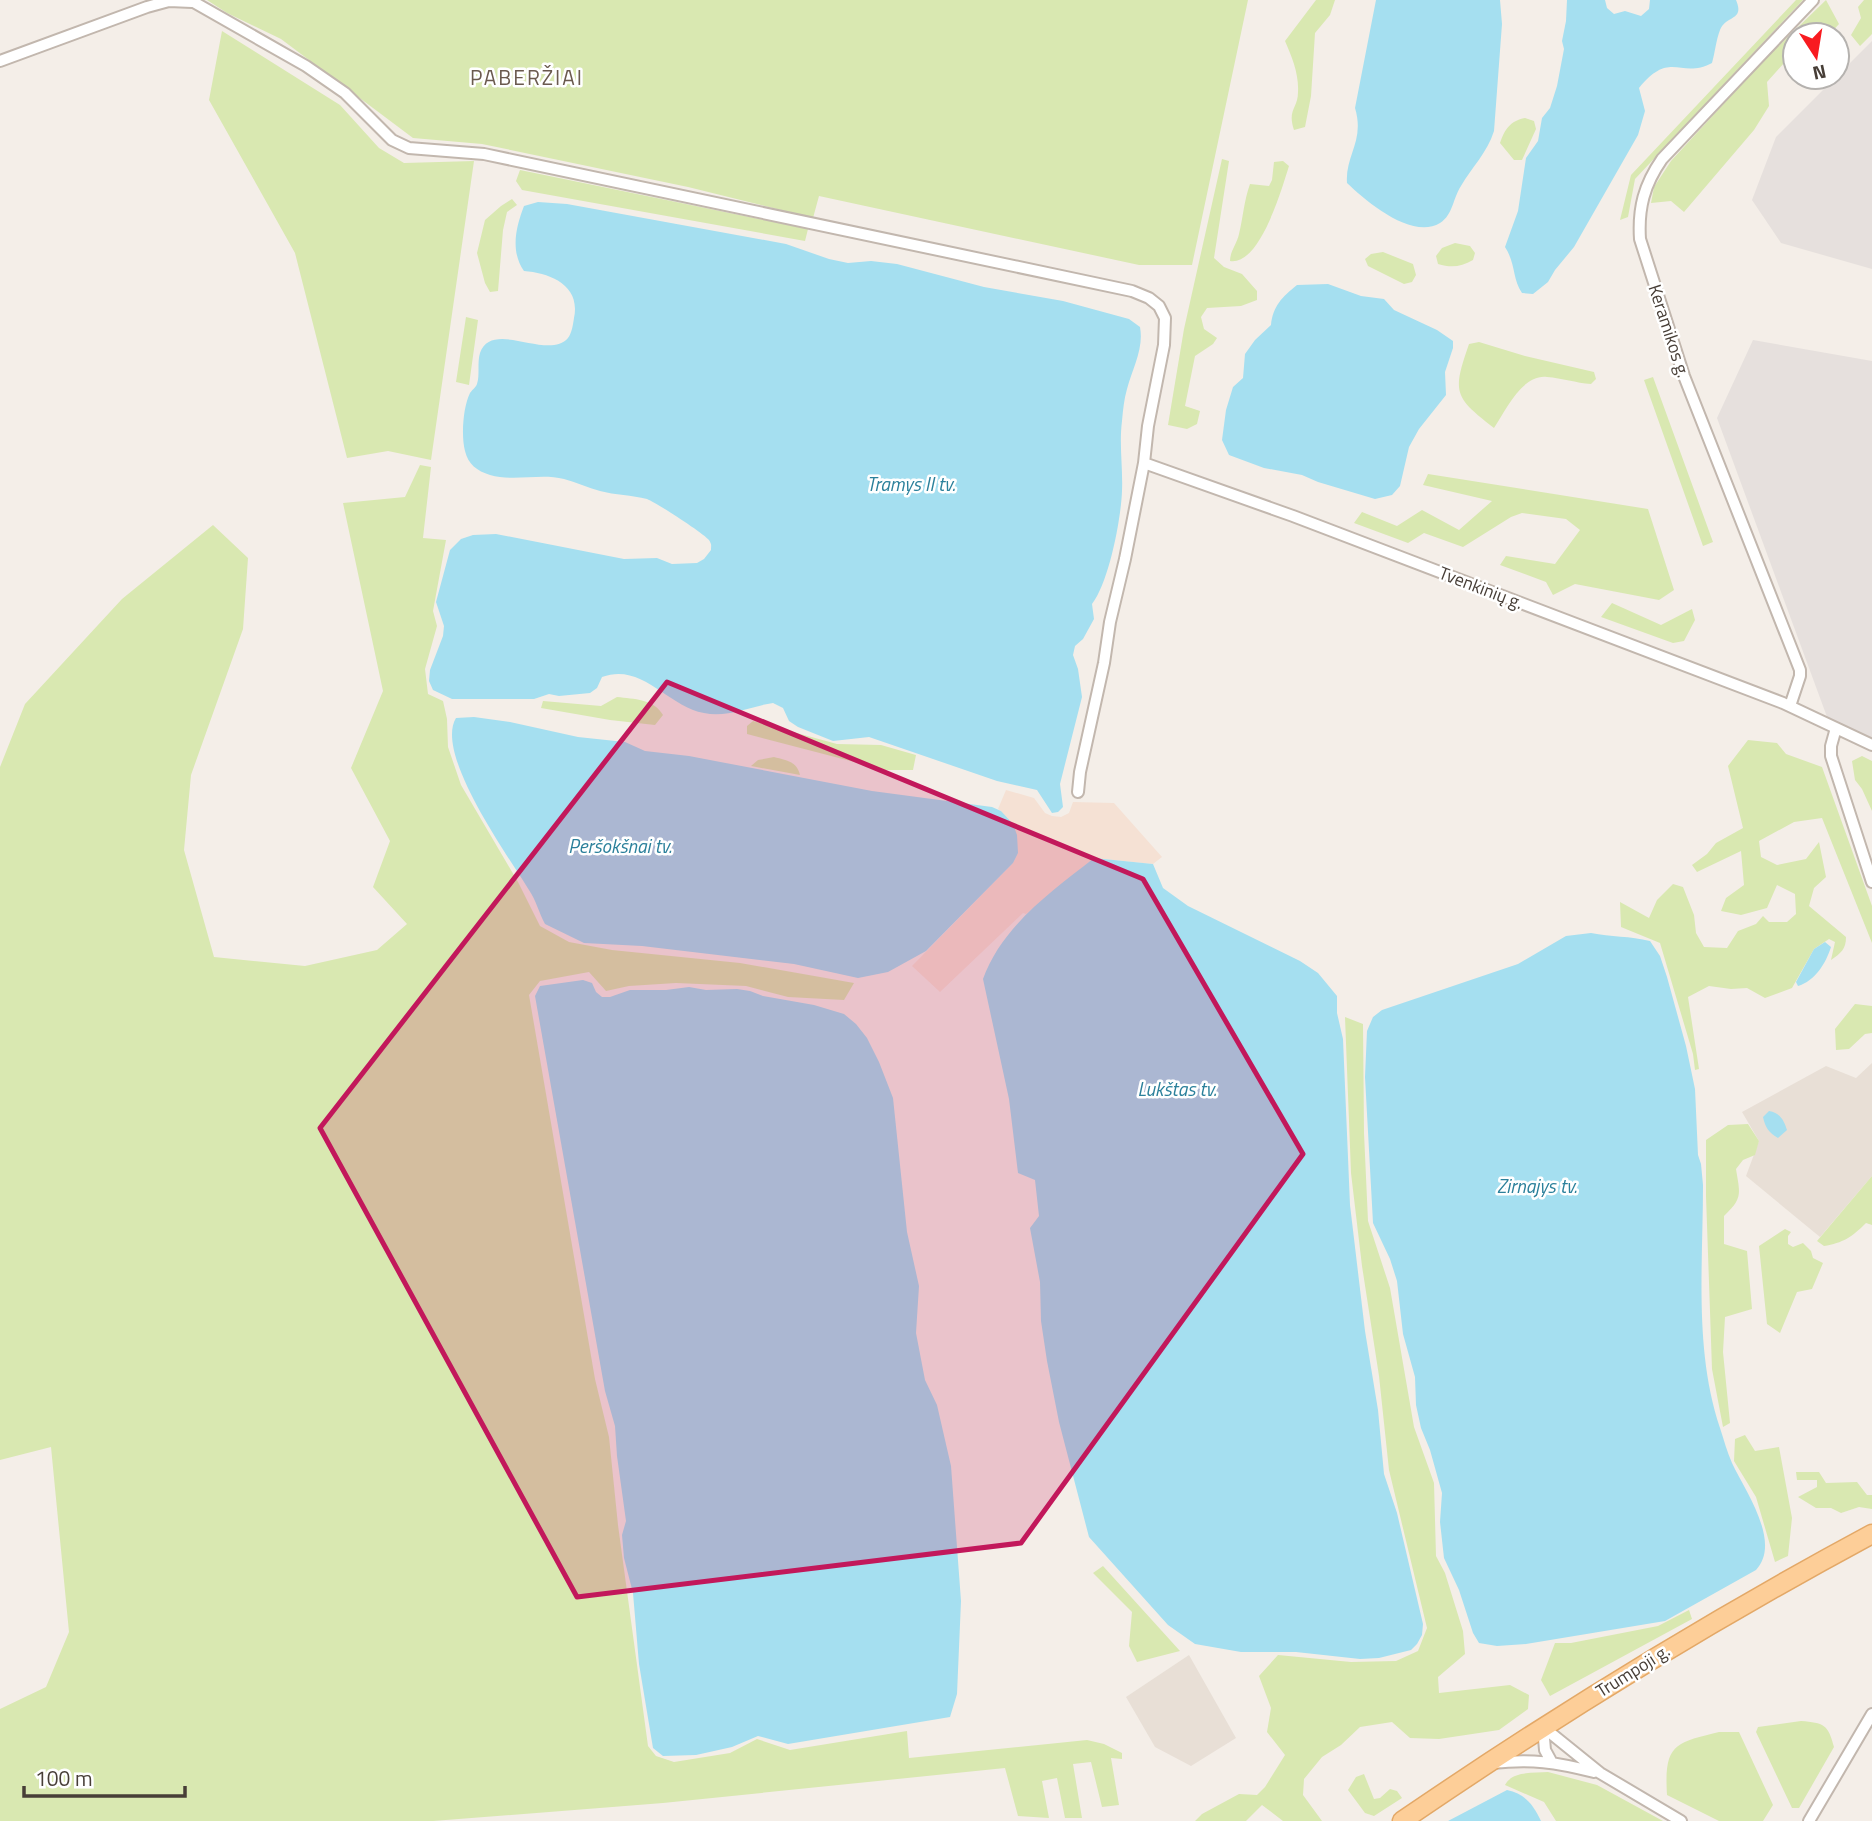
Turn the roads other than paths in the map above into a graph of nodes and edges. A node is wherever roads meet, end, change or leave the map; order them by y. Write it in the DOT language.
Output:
graph roads {
  1 [pos="1813,0"];
  2 [pos="191,1"];
  3 [pos="0,61"];
  4 [pos="1144,463"];
  5 [pos="1790,706"];
  6 [pos="1836,728"];
  7 [pos="1872,745"];
  8 [pos="1079,792"];
  9 [pos="1872,882"];
  10 [pos="1872,1534"];
  11 [pos="1872,1714"];
  12 [pos="1543,1727"];
  13 [pos="1552,1761"];
  14 [pos="1485,1764"];
  15 [pos="1600,1773"];
  16 [pos="1402,1821"];
  17 [pos="1681,1821"];
  18 [pos="1809,1821"];
  1 -- 5 [label="street, Keramikos g."];
  2 -- 3 [label="street"];
  2 -- 4 [label="street"];
  4 -- 5 [label="street, Tvenkinių g."];
  4 -- 8 [label="street"];
  5 -- 6 [label="street, Tvenkinių g."];
  6 -- 7 [label="street, Tvenkinių g."];
  6 -- 9 [label="street"];
  10 -- 12 [label="main road, Trumpoji g."];
  11 -- 18 [label="street"];
  12 -- 13 [label="street"];
  12 -- 14 [label="main road, Trumpoji g."];
  12 -- 15 [label="street"];
  13 -- 14 [label="street"];
  13 -- 15 [label="street"];
  14 -- 16 [label="main road, Trumpoji g."];
  15 -- 17 [label="street"];
}
